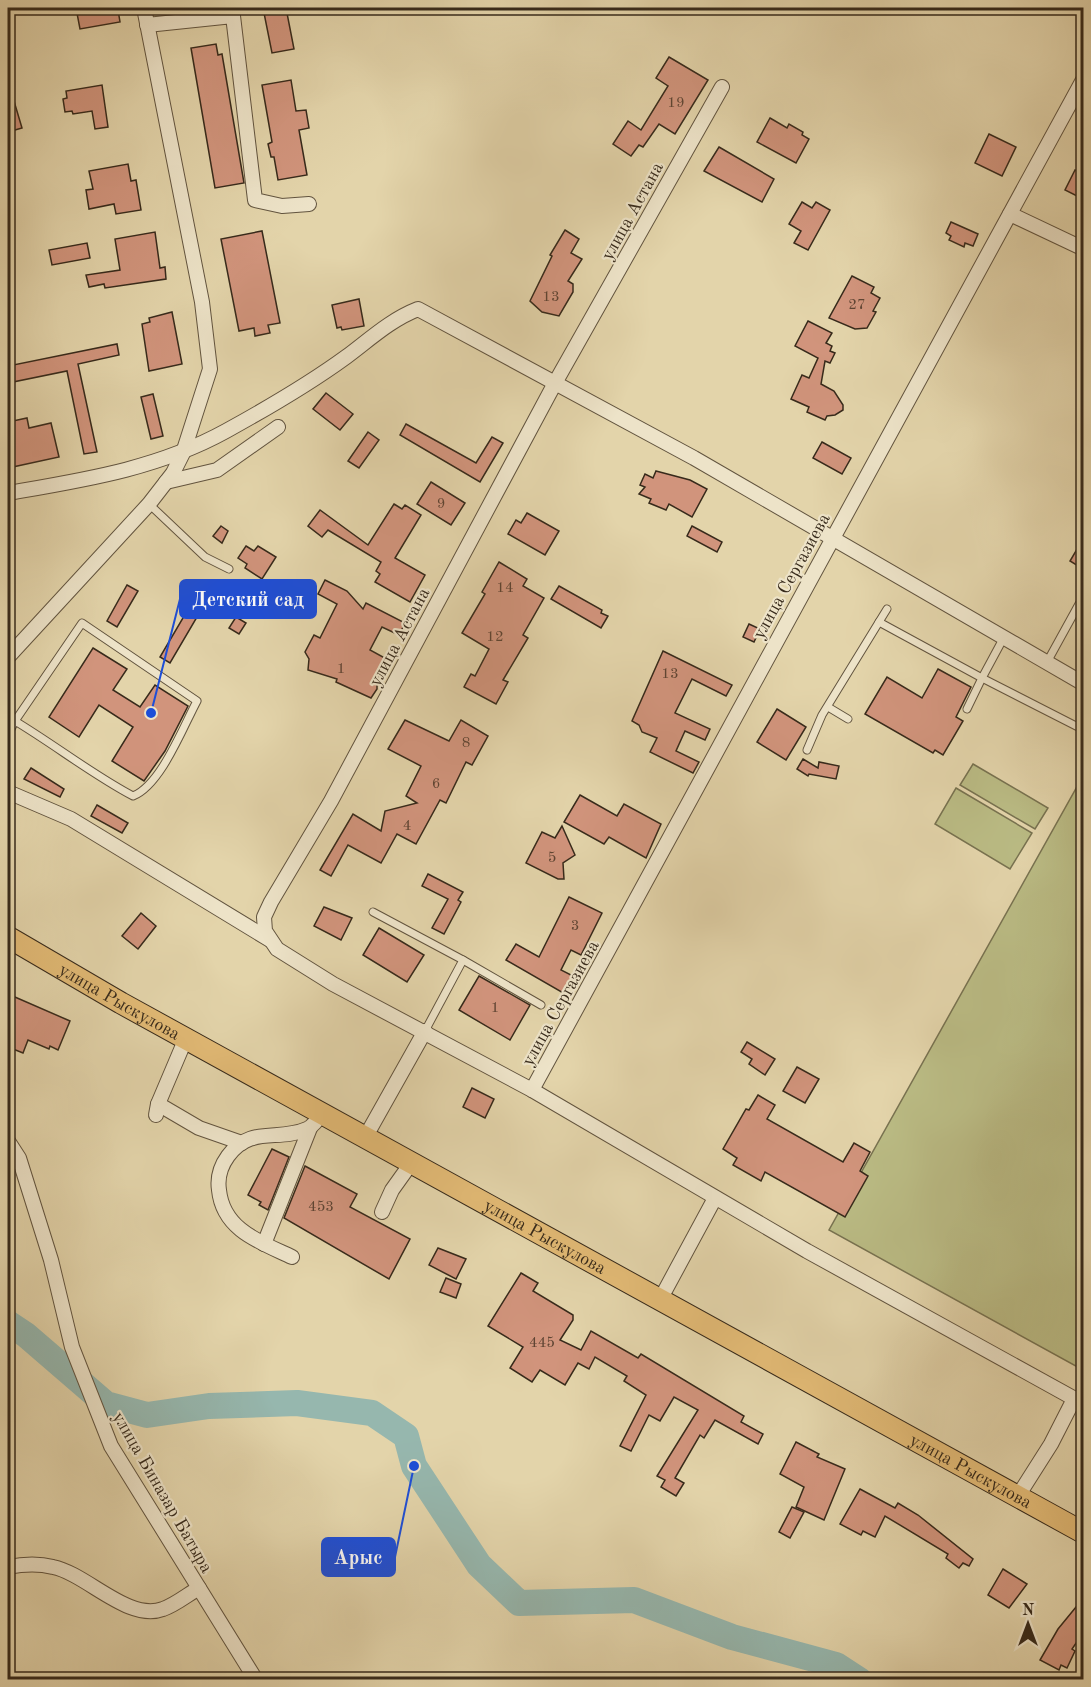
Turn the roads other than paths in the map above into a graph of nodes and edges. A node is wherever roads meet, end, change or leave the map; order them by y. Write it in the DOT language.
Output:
graph roads {
  1 [pos="144,8"];
  2 [pos="233,12"];
  3 [pos="147,25"];
  4 [pos="1083,78"];
  5 [pos="722,87"];
  6 [pos="309,204"];
  7 [pos="1010,214"];
  8 [pos="1083,249"];
  9 [pos="555,383"];
  10 [pos="278,427"];
  11 [pos="183,453"];
  12 [pos="166,482"];
  13 [pos="8,493"];
  14 [pos="149,504"];
  15 [pos="830,538"];
  16 [pos="229,570"];
  17 [pos="1083,595"];
  18 [pos="886,609"];
  19 [pos="879,622"];
  20 [pos="1003,639"];
  21 [pos="8,657"];
  22 [pos="1046,664"];
  23 [pos="982,678"];
  24 [pos="1083,684"];
  25 [pos="828,706"];
  26 [pos="967,708"];
  27 [pos="8,716"];
  28 [pos="848,719"];
  29 [pos="15,721"];
  30 [pos="1078,727"];
  31 [pos="8,735"];
  32 [pos="807,750"];
  33 [pos="8,792"];
  34 [pos="373,912"];
  35 [pos="8,937"];
  36 [pos="272,941"];
  37 [pos="463,960"];
  38 [pos="541,1005"];
  39 [pos="425,1031"];
  40 [pos="186,1038"];
  41 [pos="532,1090"];
  42 [pos="316,1120"];
  43 [pos="366,1136"];
  44 [pos="8,1141"];
  45 [pos="242,1143"];
  46 [pos="412,1162"];
  47 [pos="715,1198"];
  48 [pos="382,1212"];
  49 [pos="264,1244"];
  50 [pos="292,1257"];
  51 [pos="661,1298"];
  52 [pos="1079,1401"];
  53 [pos="1018,1496"];
  54 [pos="1083,1533"];
  55 [pos="8,1567"];
  56 [pos="199,1588"];
  57 [pos="256,1680"];
  1 -- 3 [label="street"];
  2 -- 3 [label="street"];
  2 -- 6 [label="street"];
  3 -- 11 [label="street"];
  4 -- 7 [label="street, улица Сергазиева"];
  5 -- 9 [label="street, улица Астана"];
  7 -- 8 [label="street"];
  7 -- 15 [label="street, улица Сергазиева"];
  9 -- 11 [label="street"];
  9 -- 15 [label="street"];
  9 -- 36 [label="street, улица Астана"];
  10 -- 12 [label="street"];
  11 -- 12 [label="street"];
  11 -- 13 [label="street"];
  12 -- 14 [label="street"];
  14 -- 16 [label="lane"];
  14 -- 21 [label="street"];
  15 -- 20 [label="street"];
  15 -- 41 [label="street, улица Сергазиева"];
  17 -- 22 [label="lane"];
  18 -- 19 [label="lane"];
  19 -- 23 [label="lane"];
  19 -- 25 [label="lane"];
  20 -- 22 [label="street"];
  20 -- 23 [label="lane"];
  22 -- 24 [label="street"];
  23 -- 26 [label="lane"];
  23 -- 30 [label="lane"];
  25 -- 28 [label="lane"];
  25 -- 32 [label="lane"];
  27 -- 29 [label="lane"];
  29 -- 29 [label="lane"];
  29 -- 31 [label="lane"];
  33 -- 36 [label="street"];
  34 -- 37 [label="lane"];
  35 -- 40 [label="main road, улица Рыскулова"];
  36 -- 39 [label="street"];
  37 -- 38 [label="lane"];
  37 -- 39 [label="lane"];
  39 -- 41 [label="street"];
  39 -- 43 [label="street"];
  40 -- 42 [label="main road, улица Рыскулова"];
  40 -- 45 [label="street"];
  41 -- 47 [label="street"];
  42 -- 43 [label="main road, улица Рыскулова"];
  42 -- 45 [label="street"];
  42 -- 49 [label="street"];
  43 -- 46 [label="main road, улица Рыскулова"];
  44 -- 56 [label="street, улица Биназар Батыра"];
  45 -- 49 [label="street"];
  46 -- 48 [label="street"];
  46 -- 51 [label="main road, улица Рыскулова"];
  47 -- 51 [label="street"];
  47 -- 52 [label="street"];
  49 -- 50 [label="street"];
  51 -- 53 [label="main road, улица Рыскулова"];
  52 -- 53 [label="street"];
  53 -- 54 [label="main road, улица Рыскулова"];
  55 -- 56 [label="street"];
  56 -- 57 [label="street, улица Биназар Батыра"];
}
